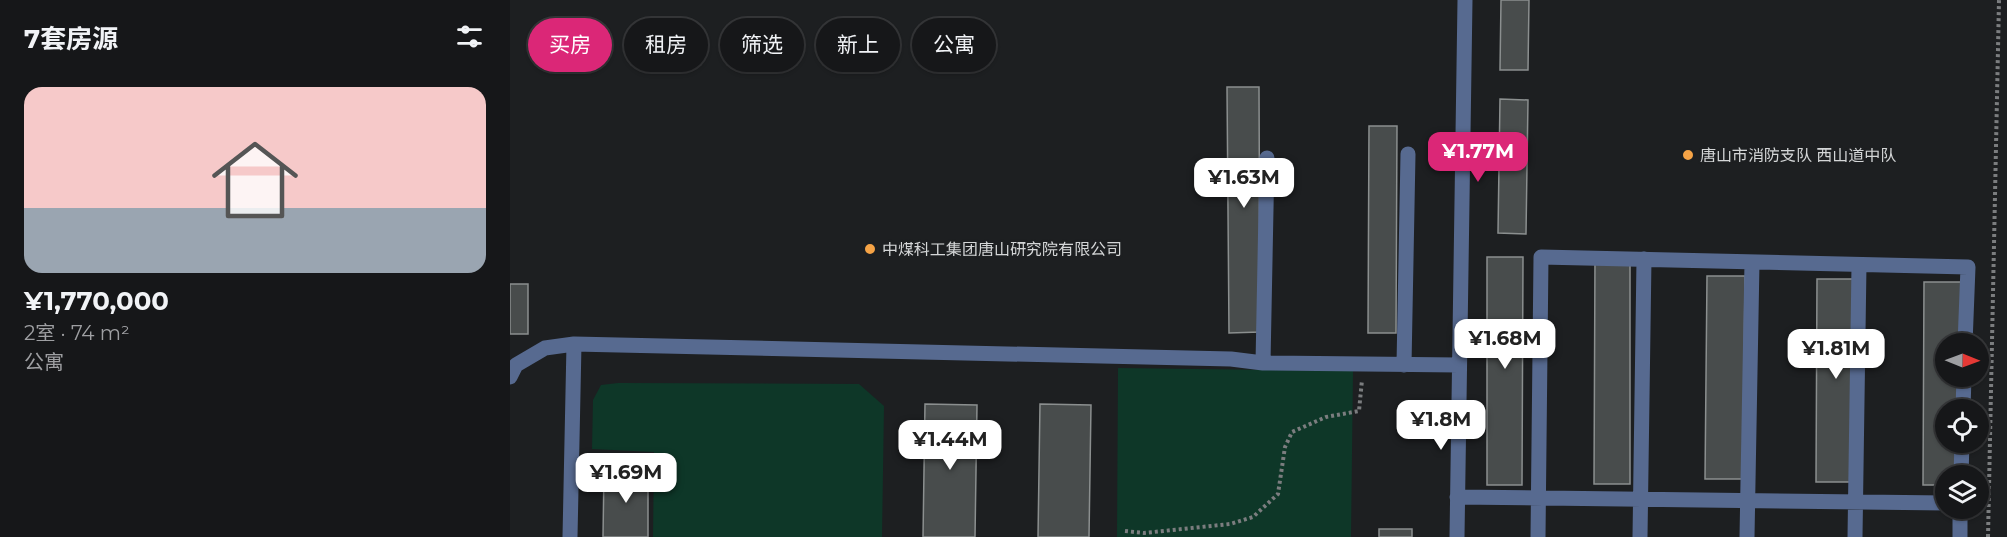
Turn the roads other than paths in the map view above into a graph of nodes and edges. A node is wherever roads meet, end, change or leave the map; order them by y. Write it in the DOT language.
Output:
graph roads {
  1 [pos="1465,0"];
  2 [pos="1408,153"];
  3 [pos="1267,158"];
  4 [pos="1644,259"];
  5 [pos="1752,262"];
  6 [pos="1860,265"];
  7 [pos="1965,333"];
  8 [pos="574,344"];
  9 [pos="1263,363"];
  10 [pos="1404,365"];
  11 [pos="1459,365"];
  12 [pos="510,377"];
  13 [pos="1457,497"];
  14 [pos="1538,497"];
  15 [pos="1641,499"];
  16 [pos="1748,500"];
  17 [pos="1855,502"];
  18 [pos="1935,503"];
  19 [pos="1960,519"];
  20 [pos="570,537"];
  21 [pos="1457,537"];
  22 [pos="1538,537"];
  23 [pos="1640,537"];
  24 [pos="1747,537"];
  25 [pos="1855,537"];
  26 [pos="1960,537"];
  1 -- 11 [label="street"];
  2 -- 10 [label="street"];
  3 -- 9 [label="street"];
  4 -- 5 [label="street"];
  4 -- 14 [label="street"];
  4 -- 15 [label="street"];
  5 -- 6 [label="street"];
  5 -- 16 [label="street"];
  6 -- 7 [label="street"];
  6 -- 17 [label="street"];
  8 -- 9 [label="street"];
  8 -- 12 [label="street"];
  8 -- 20 [label="street"];
  9 -- 10 [label="street"];
  10 -- 11 [label="street"];
  11 -- 13 [label="street"];
  13 -- 14 [label="street"];
  13 -- 21 [label="street"];
  14 -- 15 [label="street"];
  14 -- 22 [label="street"];
  15 -- 16 [label="street"];
  15 -- 23 [label="street"];
  16 -- 17 [label="street"];
  16 -- 24 [label="street"];
  17 -- 18 [label="street"];
  17 -- 25 [label="street"];
  19 -- 26 [label="street"];
}
